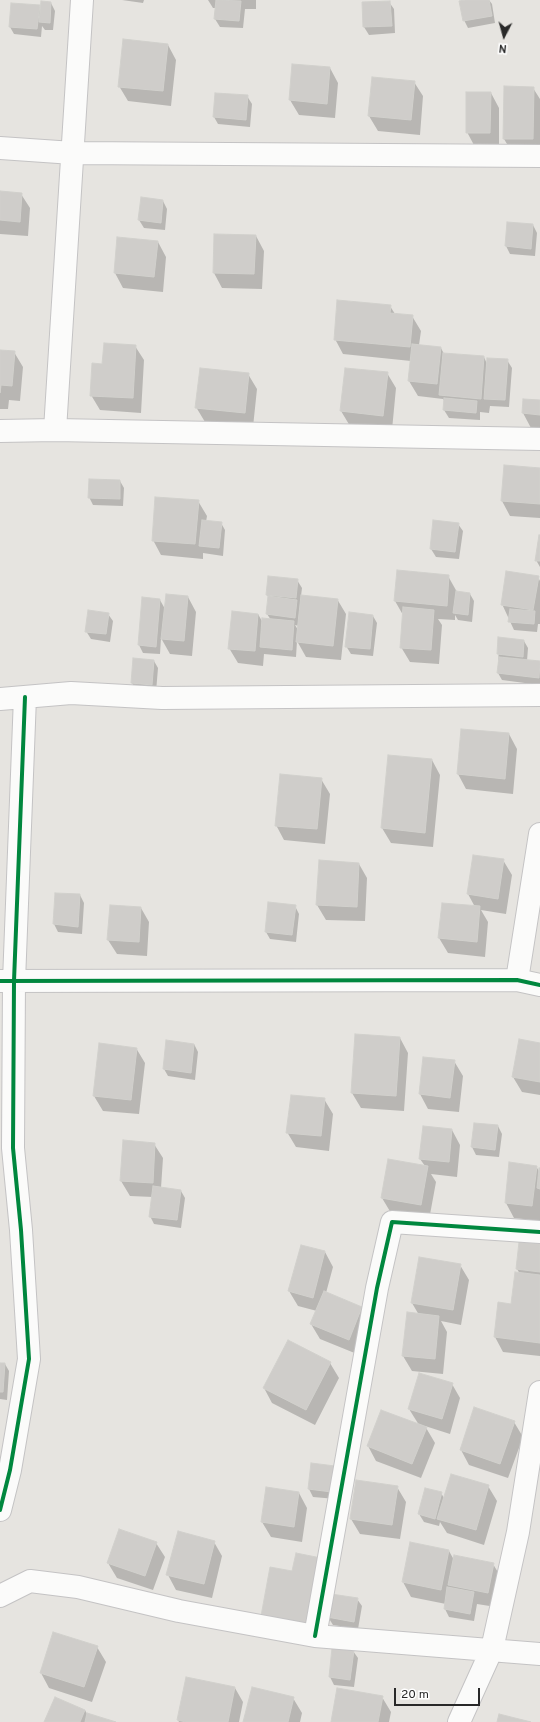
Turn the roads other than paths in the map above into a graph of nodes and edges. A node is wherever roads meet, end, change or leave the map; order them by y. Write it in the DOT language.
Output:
graph roads {
  1 [pos="82,0"];
  2 [pos="0,148"];
  3 [pos="73,153"];
  4 [pos="540,156"];
  5 [pos="55,430"];
  6 [pos="0,431"];
  7 [pos="540,439"];
  8 [pos="540,695"];
  9 [pos="25,697"];
  10 [pos="0,699"];
  11 [pos="540,834"];
  12 [pos="517,980"];
  13 [pos="7,981"];
  14 [pos="540,985"];
  15 [pos="540,1232"];
  16 [pos="540,1392"];
  17 [pos="0,1510"];
  18 [pos="0,1596"];
  19 [pos="315,1636"];
  20 [pos="492,1649"];
  21 [pos="540,1654"];
  22 [pos="459,1722"];
  1 -- 3 [label="street"];
  2 -- 3 [label="street"];
  3 -- 4 [label="street"];
  3 -- 5 [label="street"];
  5 -- 6 [label="street"];
  5 -- 7 [label="street"];
  8 -- 9 [label="street"];
  9 -- 10 [label="street"];
  9 -- 13 [label="street"];
  11 -- 12 [label="street"];
  12 -- 13 [label="street"];
  12 -- 14 [label="street"];
  13 -- 17 [label="street"];
  15 -- 19 [label="street"];
  16 -- 20 [label="street"];
  18 -- 19 [label="street"];
  19 -- 20 [label="street"];
  20 -- 21 [label="street"];
  20 -- 22 [label="street"];
}
